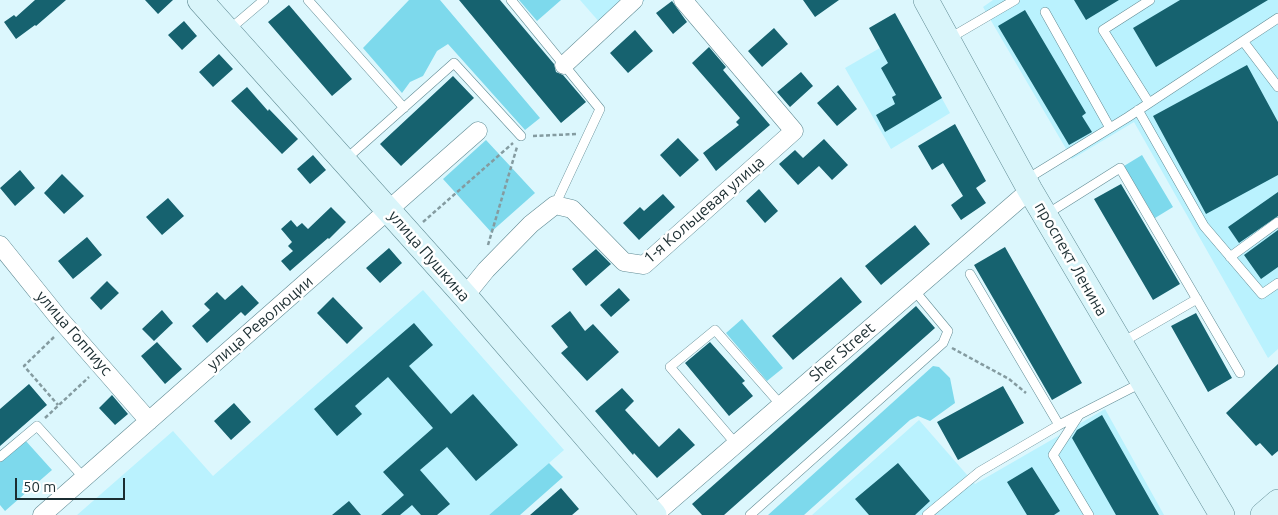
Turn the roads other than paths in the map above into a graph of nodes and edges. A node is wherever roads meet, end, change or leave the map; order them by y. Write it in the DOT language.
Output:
graph roads {
  1 [pos="200,0"];
  2 [pos="264,0"];
  3 [pos="308,0"];
  4 [pos="511,0"];
  5 [pos="634,0"];
  6 [pos="683,0"];
  7 [pos="926,0"];
  8 [pos="1015,0"];
  9 [pos="1150,0"];
  10 [pos="1045,12"];
  11 [pos="1278,18"];
  12 [pos="227,31"];
  13 [pos="947,40"];
  14 [pos="1243,41"];
  15 [pos="564,65"];
  16 [pos="1278,88"];
  17 [pos="1149,103"];
  18 [pos="404,108"];
  19 [pos="1138,110"];
  20 [pos="1110,128"];
  21 [pos="478,131"];
  22 [pos="521,136"];
  23 [pos="344,161"];
  24 [pos="1027,185"];
  25 [pos="555,206"];
  26 [pos="389,210"];
  27 [pos="1045,215"];
  28 [pos="1278,222"];
  29 [pos="0,245"];
  30 [pos="1230,256"];
  31 [pos="970,274"];
  32 [pos="1278,283"];
  33 [pos="914,290"];
  34 [pos="465,296"];
  35 [pos="1197,299"];
  36 [pos="1120,343"];
  37 [pos="1240,373"];
  38 [pos="1143,382"];
  39 [pos="781,406"];
  40 [pos="1080,415"];
  41 [pos="149,421"];
  42 [pos="1059,425"];
  43 [pos="736,444"];
  44 [pos="0,458"];
  45 [pos="84,478"];
  46 [pos="1278,502"];
  47 [pos="42,515"];
  48 [pos="654,515"];
  49 [pos="750,515"];
  50 [pos="927,515"];
  51 [pos="1089,515"];
  52 [pos="1222,515"];
  53 [pos="1263,515"];
  1 -- 12 [label="street, улица Пушкина"];
  2 -- 12 [label="lane"];
  3 -- 18 [label="lane"];
  4 -- 15 [label="lane"];
  5 -- 15 [label="street"];
  6 -- 25 [label="street, 1-я Кольцевая улица"];
  7 -- 13 [label="street, проспект Ленина"];
  8 -- 13 [label="lane"];
  9 -- 17 [label="lane"];
  10 -- 20 [label="lane"];
  11 -- 14 [label="lane"];
  12 -- 23 [label="street, улица Пушкина"];
  13 -- 24 [label="street, проспект Ленина"];
  14 -- 16 [label="lane"];
  14 -- 17 [label="lane"];
  15 -- 25 [label="lane"];
  17 -- 19 [label="lane"];
  18 -- 22 [label="lane"];
  18 -- 23 [label="lane"];
  19 -- 20 [label="lane"];
  19 -- 30 [label="lane"];
  20 -- 24 [label="lane"];
  21 -- 26 [label="street, улица Революции"];
  23 -- 26 [label="street, улица Пушкина"];
  24 -- 27 [label="street, проспект Ленина"];
  24 -- 33 [label="street, Sher Street"];
  25 -- 34 [label="street"];
  26 -- 34 [label="street, улица Пушкина"];
  26 -- 41 [label="street, улица Революции"];
  27 -- 35 [label="lane"];
  27 -- 36 [label="street, проспект Ленина"];
  28 -- 30 [label="lane"];
  29 -- 41 [label="street, улица Гоппиус"];
  30 -- 32 [label="lane"];
  31 -- 42 [label="lane"];
  33 -- 39 [label="street, Sher Street"];
  33 -- 49 [label="lane"];
  34 -- 48 [label="street, улица Пушкина"];
  35 -- 36 [label="lane"];
  35 -- 37 [label="lane"];
  36 -- 38 [label="street, проспект Ленина"];
  38 -- 40 [label="lane"];
  38 -- 52 [label="street, проспект Ленина"];
  39 -- 43 [label="street, Sher Street"];
  39 -- 43 [label="lane"];
  40 -- 42 [label="lane"];
  40 -- 51 [label="lane"];
  41 -- 45 [label="street, улица Революции"];
  42 -- 50 [label="lane"];
  43 -- 48 [label="street, Sher Street"];
  44 -- 45 [label="lane"];
  45 -- 47 [label="street, улица Революции"];
  46 -- 53 [label="street"];
}
